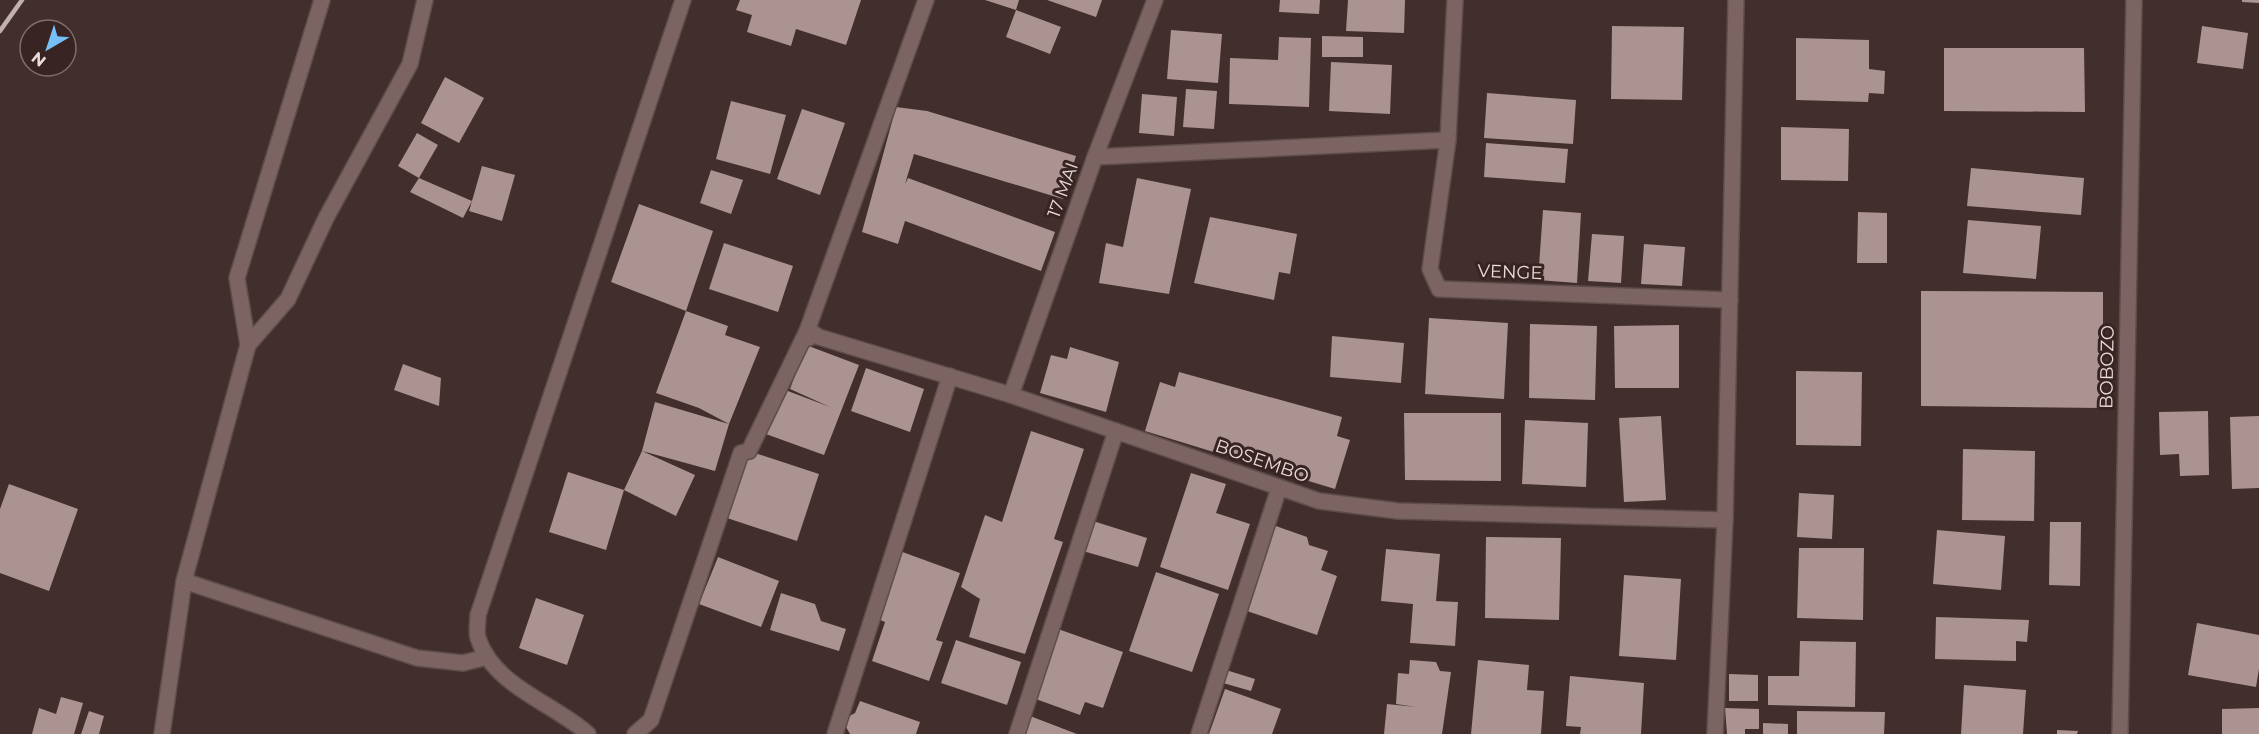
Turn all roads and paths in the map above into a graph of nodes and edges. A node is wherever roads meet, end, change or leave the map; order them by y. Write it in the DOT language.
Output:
graph roads {
  1 [pos="322,0"];
  2 [pos="425,0"];
  3 [pos="683,0"];
  4 [pos="926,0"];
  5 [pos="1155,0"];
  6 [pos="1455,0"];
  7 [pos="1736,0"];
  8 [pos="2134,0"];
  9 [pos="1448,140"];
  10 [pos="1095,157"];
  11 [pos="1730,300"];
  12 [pos="808,335"];
  13 [pos="248,345"];
  14 [pos="950,376"];
  15 [pos="1011,395"];
  16 [pos="1116,431"];
  17 [pos="1279,488"];
  18 [pos="1725,520"];
  19 [pos="184,581"];
  20 [pos="487,657"];
  21 [pos="162,734"];
  22 [pos="588,734"];
  23 [pos="635,734"];
  24 [pos="835,734"];
  25 [pos="1017,734"];
  26 [pos="1199,734"];
  27 [pos="1715,734"];
  28 [pos="2120,734"];
  1 -- 13 [label="street"];
  2 -- 13 [label="street"];
  3 -- 20 [label="street"];
  4 -- 12 [label="street"];
  5 -- 10 [label="street, 17 MAI"];
  6 -- 9 [label="street, VENGE"];
  7 -- 11 [label="street"];
  8 -- 28 [label="street, BOBOZO"];
  9 -- 10 [label="street"];
  9 -- 11 [label="street, VENGE"];
  10 -- 15 [label="street, 17 MAI"];
  11 -- 18 [label="street"];
  12 -- 14 [label="street, BOSEMBO"];
  12 -- 23 [label="street"];
  13 -- 19 [label="street"];
  14 -- 15 [label="street, BOSEMBO"];
  14 -- 24 [label="street"];
  15 -- 16 [label="street, BOSEMBO"];
  16 -- 17 [label="street, BOSEMBO"];
  16 -- 25 [label="street"];
  17 -- 18 [label="street, BOSEMBO"];
  17 -- 26 [label="street"];
  18 -- 27 [label="street"];
  19 -- 20 [label="street"];
  19 -- 21 [label="street"];
  20 -- 22 [label="street"];
}
